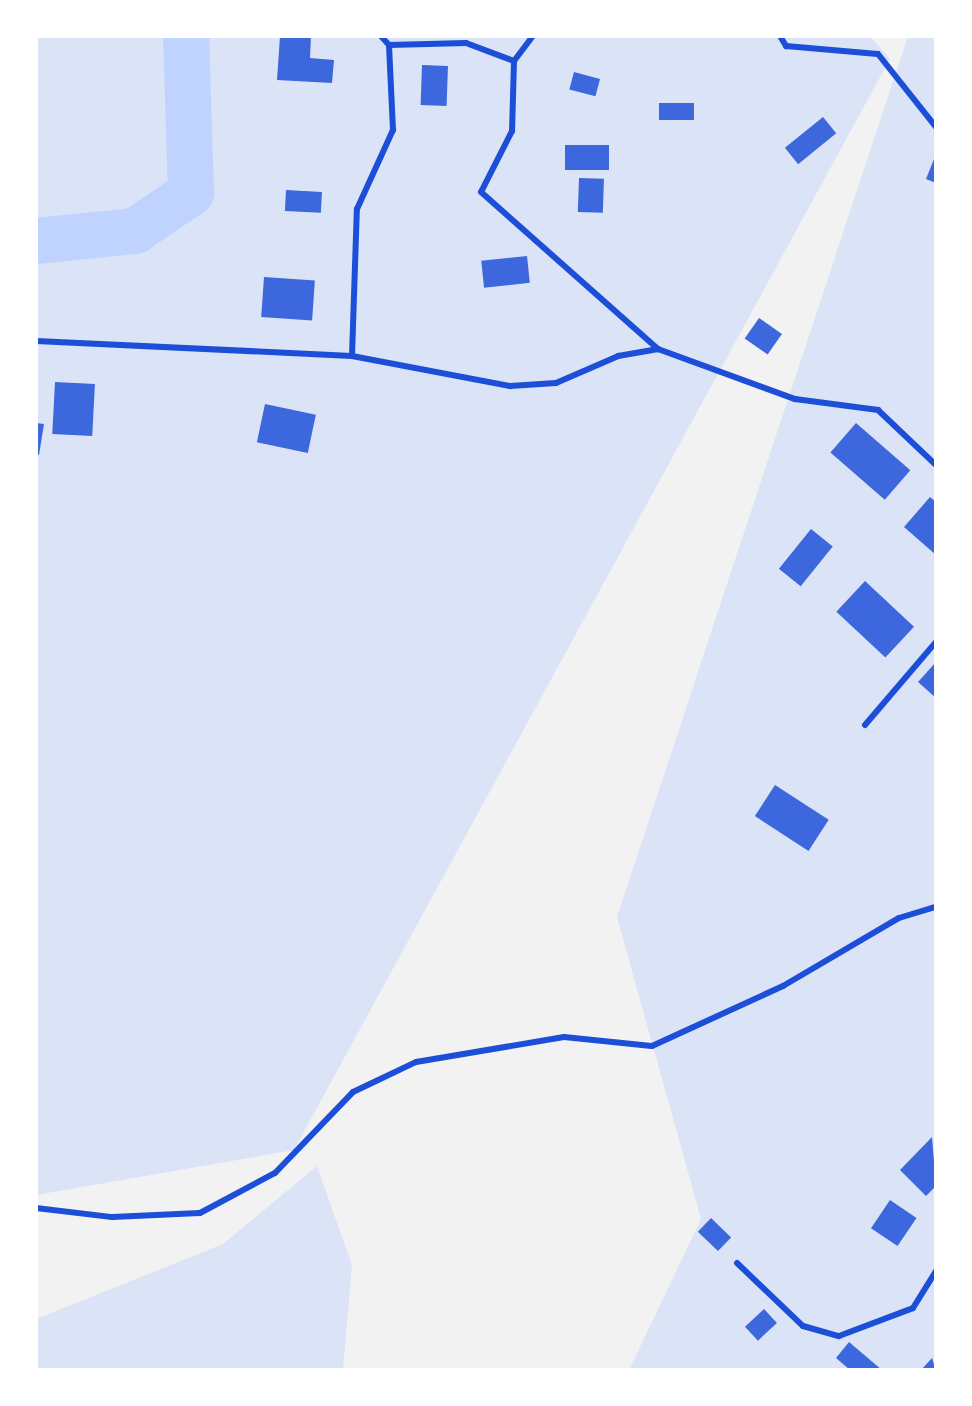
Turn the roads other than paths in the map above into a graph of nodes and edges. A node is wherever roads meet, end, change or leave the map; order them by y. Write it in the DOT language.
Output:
graph roads {
  1 [pos="381,36"];
  2 [pos="533,36"];
  3 [pos="780,36"];
  4 [pos="389,45"];
  5 [pos="514,61"];
  6 [pos="936,127"];
  7 [pos="36,341"];
  8 [pos="658,349"];
  9 [pos="352,356"];
  10 [pos="936,465"];
  11 [pos="936,642"];
  12 [pos="865,725"];
  13 [pos="936,907"];
  14 [pos="36,1208"];
  15 [pos="737,1263"];
  16 [pos="936,1271"];
  1 -- 4 [label="lane"];
  2 -- 5 [label="lane"];
  3 -- 6 [label="lane"];
  4 -- 5 [label="lane"];
  4 -- 9 [label="lane"];
  5 -- 8 [label="lane"];
  7 -- 9 [label="lane"];
  8 -- 9 [label="lane"];
  8 -- 10 [label="lane"];
  11 -- 12 [label="lane"];
  13 -- 14 [label="lane"];
  15 -- 16 [label="lane"];
}
